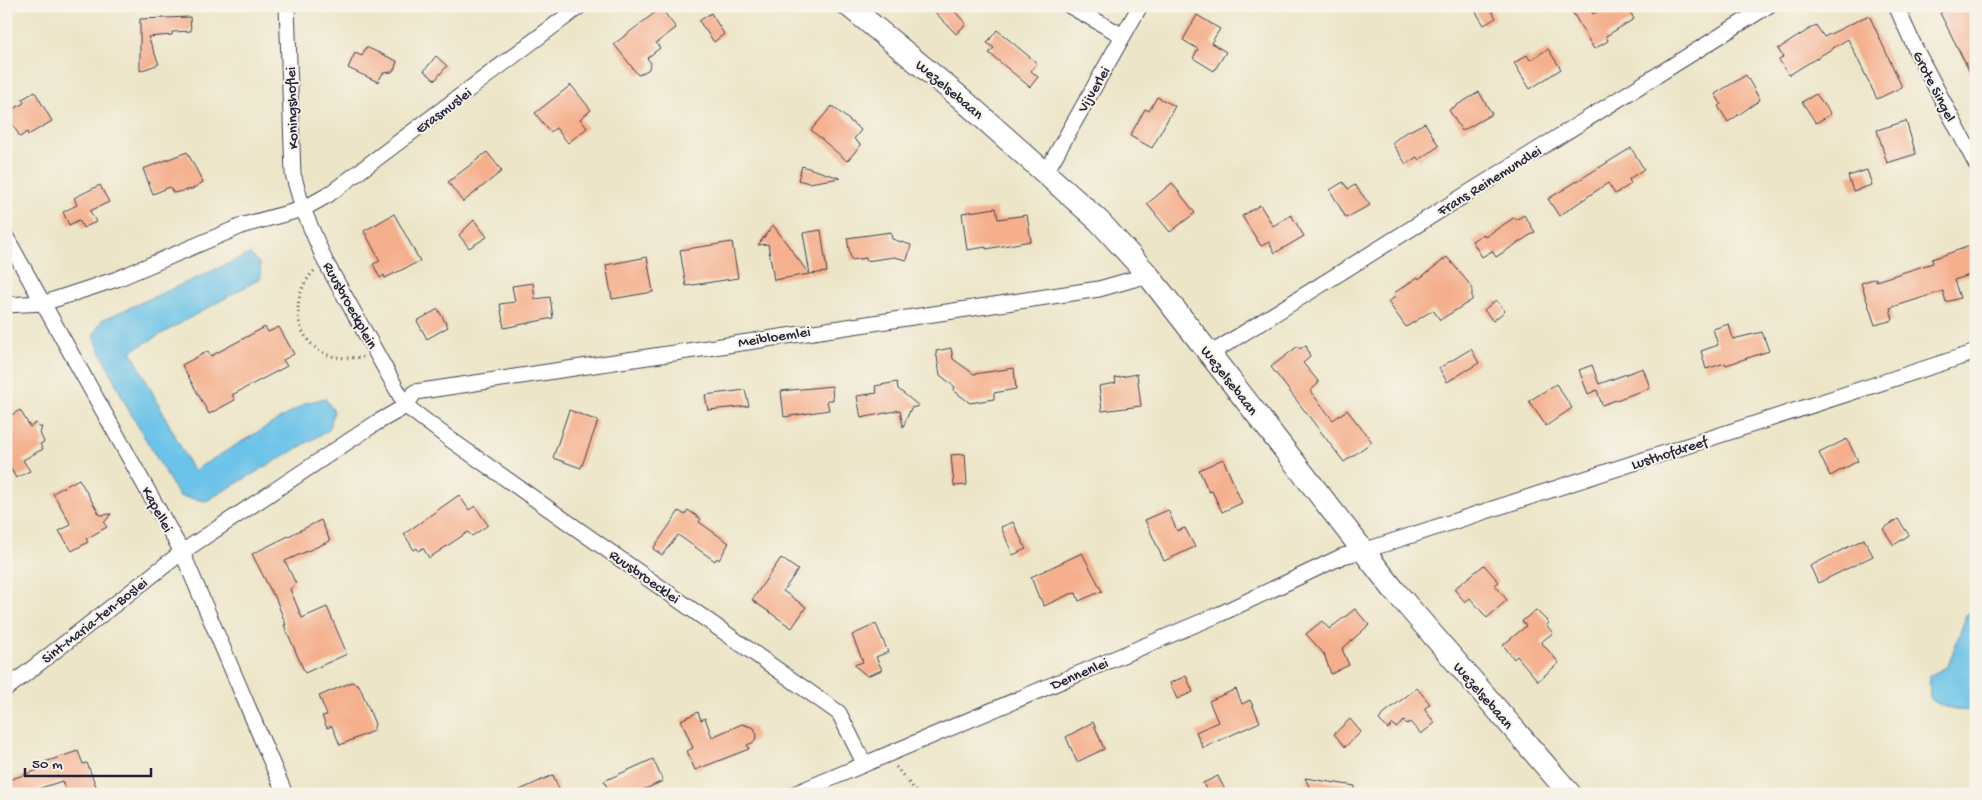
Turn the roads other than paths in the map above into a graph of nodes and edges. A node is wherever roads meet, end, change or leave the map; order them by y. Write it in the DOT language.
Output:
graph roads {
  1 [pos="287,6"];
  2 [pos="580,6"];
  3 [pos="849,6"];
  4 [pos="1070,6"];
  5 [pos="1140,6"];
  6 [pos="1768,6"];
  7 [pos="1896,6"];
  8 [pos="1123,36"];
  9 [pos="1976,164"];
  10 [pos="1046,172"];
  11 [pos="302,209"];
  12 [pos="6,237"];
  13 [pos="1148,275"];
  14 [pos="44,302"];
  15 [pos="6,305"];
  16 [pos="1976,352"];
  17 [pos="1210,354"];
  18 [pos="406,406"];
  19 [pos="1363,551"];
  20 [pos="182,552"];
  21 [pos="6,689"];
  22 [pos="864,764"];
  23 [pos="285,794"];
  24 [pos="794,794"];
  25 [pos="1570,794"];
  1 -- 11 [label="street, Koningshoflei"];
  2 -- 11 [label="street, Erasmuslei"];
  3 -- 10 [label="street, Wezelsebaan"];
  4 -- 8 [label="street"];
  5 -- 8 [label="street, Vijverlei"];
  6 -- 17 [label="street, Frans Reinemundlei"];
  7 -- 9 [label="street, Grote Singel"];
  8 -- 10 [label="street, Vijverlei"];
  10 -- 13 [label="street, Wezelsebaan"];
  11 -- 14 [label="street"];
  11 -- 18 [label="street, Ruusbroeckplein"];
  12 -- 14 [label="street, Kapellei"];
  13 -- 17 [label="street, Wezelsebaan"];
  13 -- 18 [label="street, Meibloemlei"];
  14 -- 15 [label="street"];
  14 -- 20 [label="street, Kapellei"];
  16 -- 19 [label="street, Lusthofdreef"];
  17 -- 19 [label="street, Wezelsebaan"];
  18 -- 20 [label="street"];
  18 -- 22 [label="street, Ruusbroecklei"];
  19 -- 22 [label="street, Dennenlei"];
  19 -- 25 [label="street, Wezelsebaan"];
  20 -- 21 [label="street, Sint-Maria-ten-Boslei"];
  20 -- 23 [label="street, Kapellei"];
  22 -- 24 [label="street, Dennenlei"];
}
